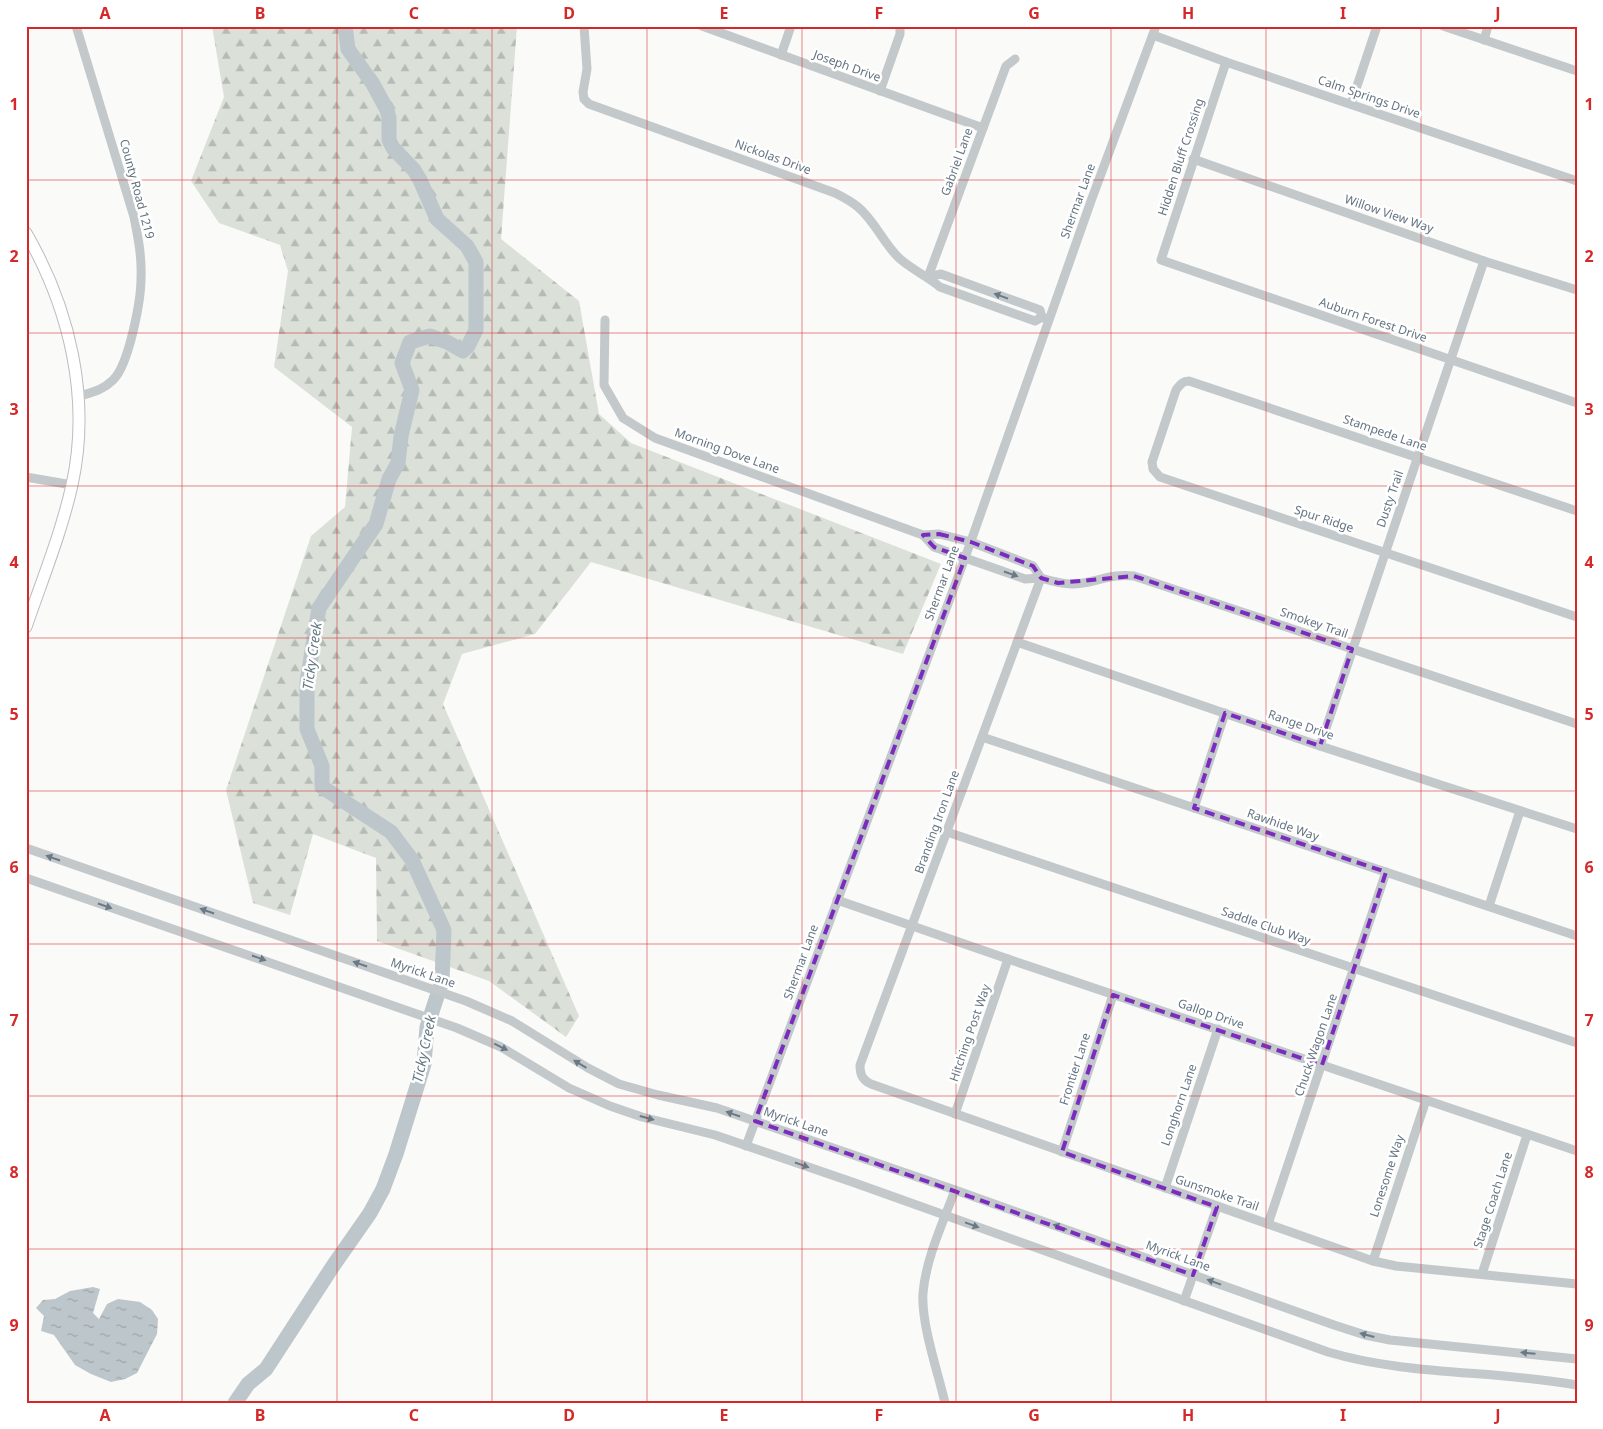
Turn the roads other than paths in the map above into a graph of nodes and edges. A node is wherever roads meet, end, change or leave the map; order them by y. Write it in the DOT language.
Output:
graph roads {
  1 [pos="76,26"];
  2 [pos="584,26"];
  3 [pos="702,26"];
  4 [pos="791,26"];
  5 [pos="900,26"];
  6 [pos="1377,26"];
  7 [pos="1443,26"];
  8 [pos="1488,26"];
  9 [pos="1155,31"];
  10 [pos="1484,40"];
  11 [pos="781,55"];
  12 [pos="1015,59"];
  13 [pos="1226,62"];
  14 [pos="1577,71"];
  15 [pos="880,91"];
  16 [pos="1351,104"];
  17 [pos="983,128"];
  18 [pos="1193,160"];
  19 [pos="1577,181"];
  20 [pos="26,233"];
  21 [pos="1162,260"];
  22 [pos="1484,261"];
  23 [pos="928,277"];
  24 [pos="1577,290"];
  25 [pos="1045,319"];
  26 [pos="605,320"];
  27 [pos="1450,360"];
  28 [pos="80,396"];
  29 [pos="1577,403"];
  30 [pos="1417,457"];
  31 [pos="1153,469"];
  32 [pos="26,476"];
  33 [pos="72,485"];
  34 [pos="1577,511"];
  35 [pos="923,536"];
  36 [pos="971,542"];
  37 [pos="1385,552"];
  38 [pos="965,558"];
  39 [pos="1041,578"];
  40 [pos="1577,617"];
  41 [pos="26,627"];
  42 [pos="1017,642"];
  43 [pos="1352,649"];
  44 [pos="1226,713"];
  45 [pos="1577,724"];
  46 [pos="982,737"];
  47 [pos="1320,746"];
  48 [pos="1194,808"];
  49 [pos="1520,811"];
  50 [pos="1577,829"];
  51 [pos="947,832"];
  52 [pos="26,848"];
  53 [pos="1386,872"];
  54 [pos="26,878"];
  55 [pos="837,900"];
  56 [pos="1489,906"];
  57 [pos="912,926"];
  58 [pos="1577,936"];
  59 [pos="1008,959"];
  60 [pos="1354,969"];
  61 [pos="1113,994"];
  62 [pos="1218,1029"];
  63 [pos="1577,1043"];
  64 [pos="1322,1065"];
  65 [pos="861,1076"];
  66 [pos="1426,1100"];
  67 [pos="956,1114"];
  68 [pos="755,1121"];
  69 [pos="1528,1135"];
  70 [pos="746,1146"];
  71 [pos="1577,1151"];
  72 [pos="1062,1152"];
  73 [pos="1164,1188"];
  74 [pos="955,1190"];
  75 [pos="1217,1207"];
  76 [pos="946,1216"];
  77 [pos="1268,1224"];
  78 [pos="1373,1260"];
  79 [pos="1482,1274"];
  80 [pos="1193,1275"];
  81 [pos="1577,1284"];
  82 [pos="1184,1300"];
  83 [pos="1577,1359"];
  84 [pos="1577,1385"];
  85 [pos="945,1403"];
  1 -- 28 [label="street, County Road 1219"];
  2 -- 23 [label="street, Nickolas Drive"];
  3 -- 11 [label="street, Joseph Drive"];
  4 -- 11 [label="street"];
  5 -- 15 [label="street"];
  6 -- 16 [label="street"];
  7 -- 10 [label="street"];
  8 -- 10 [label="street"];
  9 -- 13 [label="street, Calm Springs Drive"];
  9 -- 25 [label="street, Shermar Lane"];
  10 -- 14 [label="street"];
  11 -- 15 [label="street, Joseph Drive"];
  12 -- 17 [label="street, Gabriel Lane"];
  13 -- 16 [label="street, Calm Springs Drive"];
  13 -- 18 [label="street, Hidden Bluff Crossing"];
  15 -- 17 [label="street, Joseph Drive"];
  16 -- 19 [label="street, Calm Springs Drive"];
  17 -- 23 [label="street, Gabriel Lane"];
  18 -- 21 [label="street, Hidden Bluff Crossing"];
  18 -- 22 [label="street, Willow View Way"];
  20 -- 28 [label="main road"];
  21 -- 27 [label="street, Auburn Forest Drive"];
  22 -- 24 [label="street, Willow View Way"];
  22 -- 27 [label="street, Dusty Trail"];
  23 -- 25 [label="street, Nickolas Drive"];
  25 -- 23 [label="street, one-way"];
  25 -- 36 [label="street, Shermar Lane"];
  26 -- 35 [label="street, Morning Dove Lane"];
  27 -- 29 [label="street, Auburn Forest Drive"];
  27 -- 30 [label="street, Dusty Trail"];
  28 -- 33 [label="main road"];
  30 -- 31 [label="street, Stampede Lane"];
  30 -- 34 [label="street, Stampede Lane"];
  30 -- 37 [label="street, Dusty Trail"];
  31 -- 37 [label="street, Spur Ridge"];
  32 -- 33 [label="street"];
  33 -- 41 [label="main road"];
  35 -- 36 [label="street, Morning Dove Lane"];
  35 -- 38 [label="street, Morning Dove Lane"];
  36 -- 38 [label="street, Shermar Lane"];
  36 -- 39 [label="street, Smokey Trail"];
  37 -- 40 [label="street, Spur Ridge"];
  37 -- 43 [label="street, Dusty Trail"];
  38 -- 39 [label="street, Smokey Trail, one-way"];
  38 -- 55 [label="street, Shermar Lane"];
  39 -- 42 [label="street, Branding Iron Lane"];
  39 -- 43 [label="street, Smokey Trail"];
  42 -- 44 [label="street, Range Drive"];
  42 -- 46 [label="street, Branding Iron Lane"];
  43 -- 45 [label="street, Smokey Trail"];
  43 -- 47 [label="street, Dusty Trail"];
  44 -- 47 [label="street, Range Drive"];
  44 -- 48 [label="street"];
  46 -- 48 [label="street, Rawhide Way"];
  46 -- 51 [label="street, Branding Iron Lane"];
  47 -- 49 [label="street, Range Drive"];
  48 -- 53 [label="street, Rawhide Way"];
  49 -- 50 [label="street, Range Drive"];
  49 -- 56 [label="street"];
  51 -- 57 [label="street, Branding Iron Lane"];
  51 -- 60 [label="street, Saddle Club Way"];
  68 -- 52 [label="street, Myrick Lane, one-way"];
  53 -- 56 [label="street, Rawhide Way"];
  53 -- 60 [label="street, Chuck Wagon Lane"];
  54 -- 70 [label="street, one-way"];
  55 -- 57 [label="street, Gallop Drive"];
  55 -- 68 [label="street, Shermar Lane"];
  56 -- 58 [label="street, Rawhide Way"];
  57 -- 59 [label="street, Gallop Drive"];
  57 -- 65 [label="street, Branding Iron Lane"];
  59 -- 61 [label="street, Gallop Drive"];
  59 -- 67 [label="street, Hitching Post Way"];
  60 -- 63 [label="street, Saddle Club Way"];
  60 -- 64 [label="street, Chuck Wagon Lane"];
  61 -- 62 [label="street, Gallop Drive"];
  61 -- 72 [label="street, Frontier Lane"];
  62 -- 64 [label="street, Gallop Drive"];
  62 -- 73 [label="street, Longhorn Lane"];
  64 -- 66 [label="street, Gallop Drive"];
  64 -- 77 [label="street, Chuck Wagon Lane"];
  65 -- 67 [label="street, Gunsmoke Trail"];
  66 -- 69 [label="street, Gallop Drive"];
  66 -- 78 [label="street, Lonesome Way"];
  67 -- 72 [label="street, Gunsmoke Trail"];
  68 -- 70 [label="street, Shermar Lane"];
  68 -- 74 [label="street, Myrick Lane"];
  69 -- 71 [label="street, Gallop Drive"];
  69 -- 79 [label="street, Stage Coach Lane"];
  70 -- 76 [label="street, one-way"];
  72 -- 73 [label="street, Gunsmoke Trail"];
  73 -- 75 [label="street, Gunsmoke Trail"];
  74 -- 76 [label="street"];
  80 -- 74 [label="street, Myrick Lane, one-way"];
  75 -- 77 [label="street, Gunsmoke Trail"];
  75 -- 80 [label="street"];
  76 -- 82 [label="street, one-way"];
  76 -- 85 [label="street"];
  77 -- 78 [label="street, Gunsmoke Trail"];
  78 -- 79 [label="street, Gunsmoke Trail"];
  79 -- 81 [label="street, Gunsmoke Trail"];
  80 -- 82 [label="street"];
  83 -- 80 [label="street, Myrick Lane, one-way"];
  82 -- 84 [label="street"];
}
